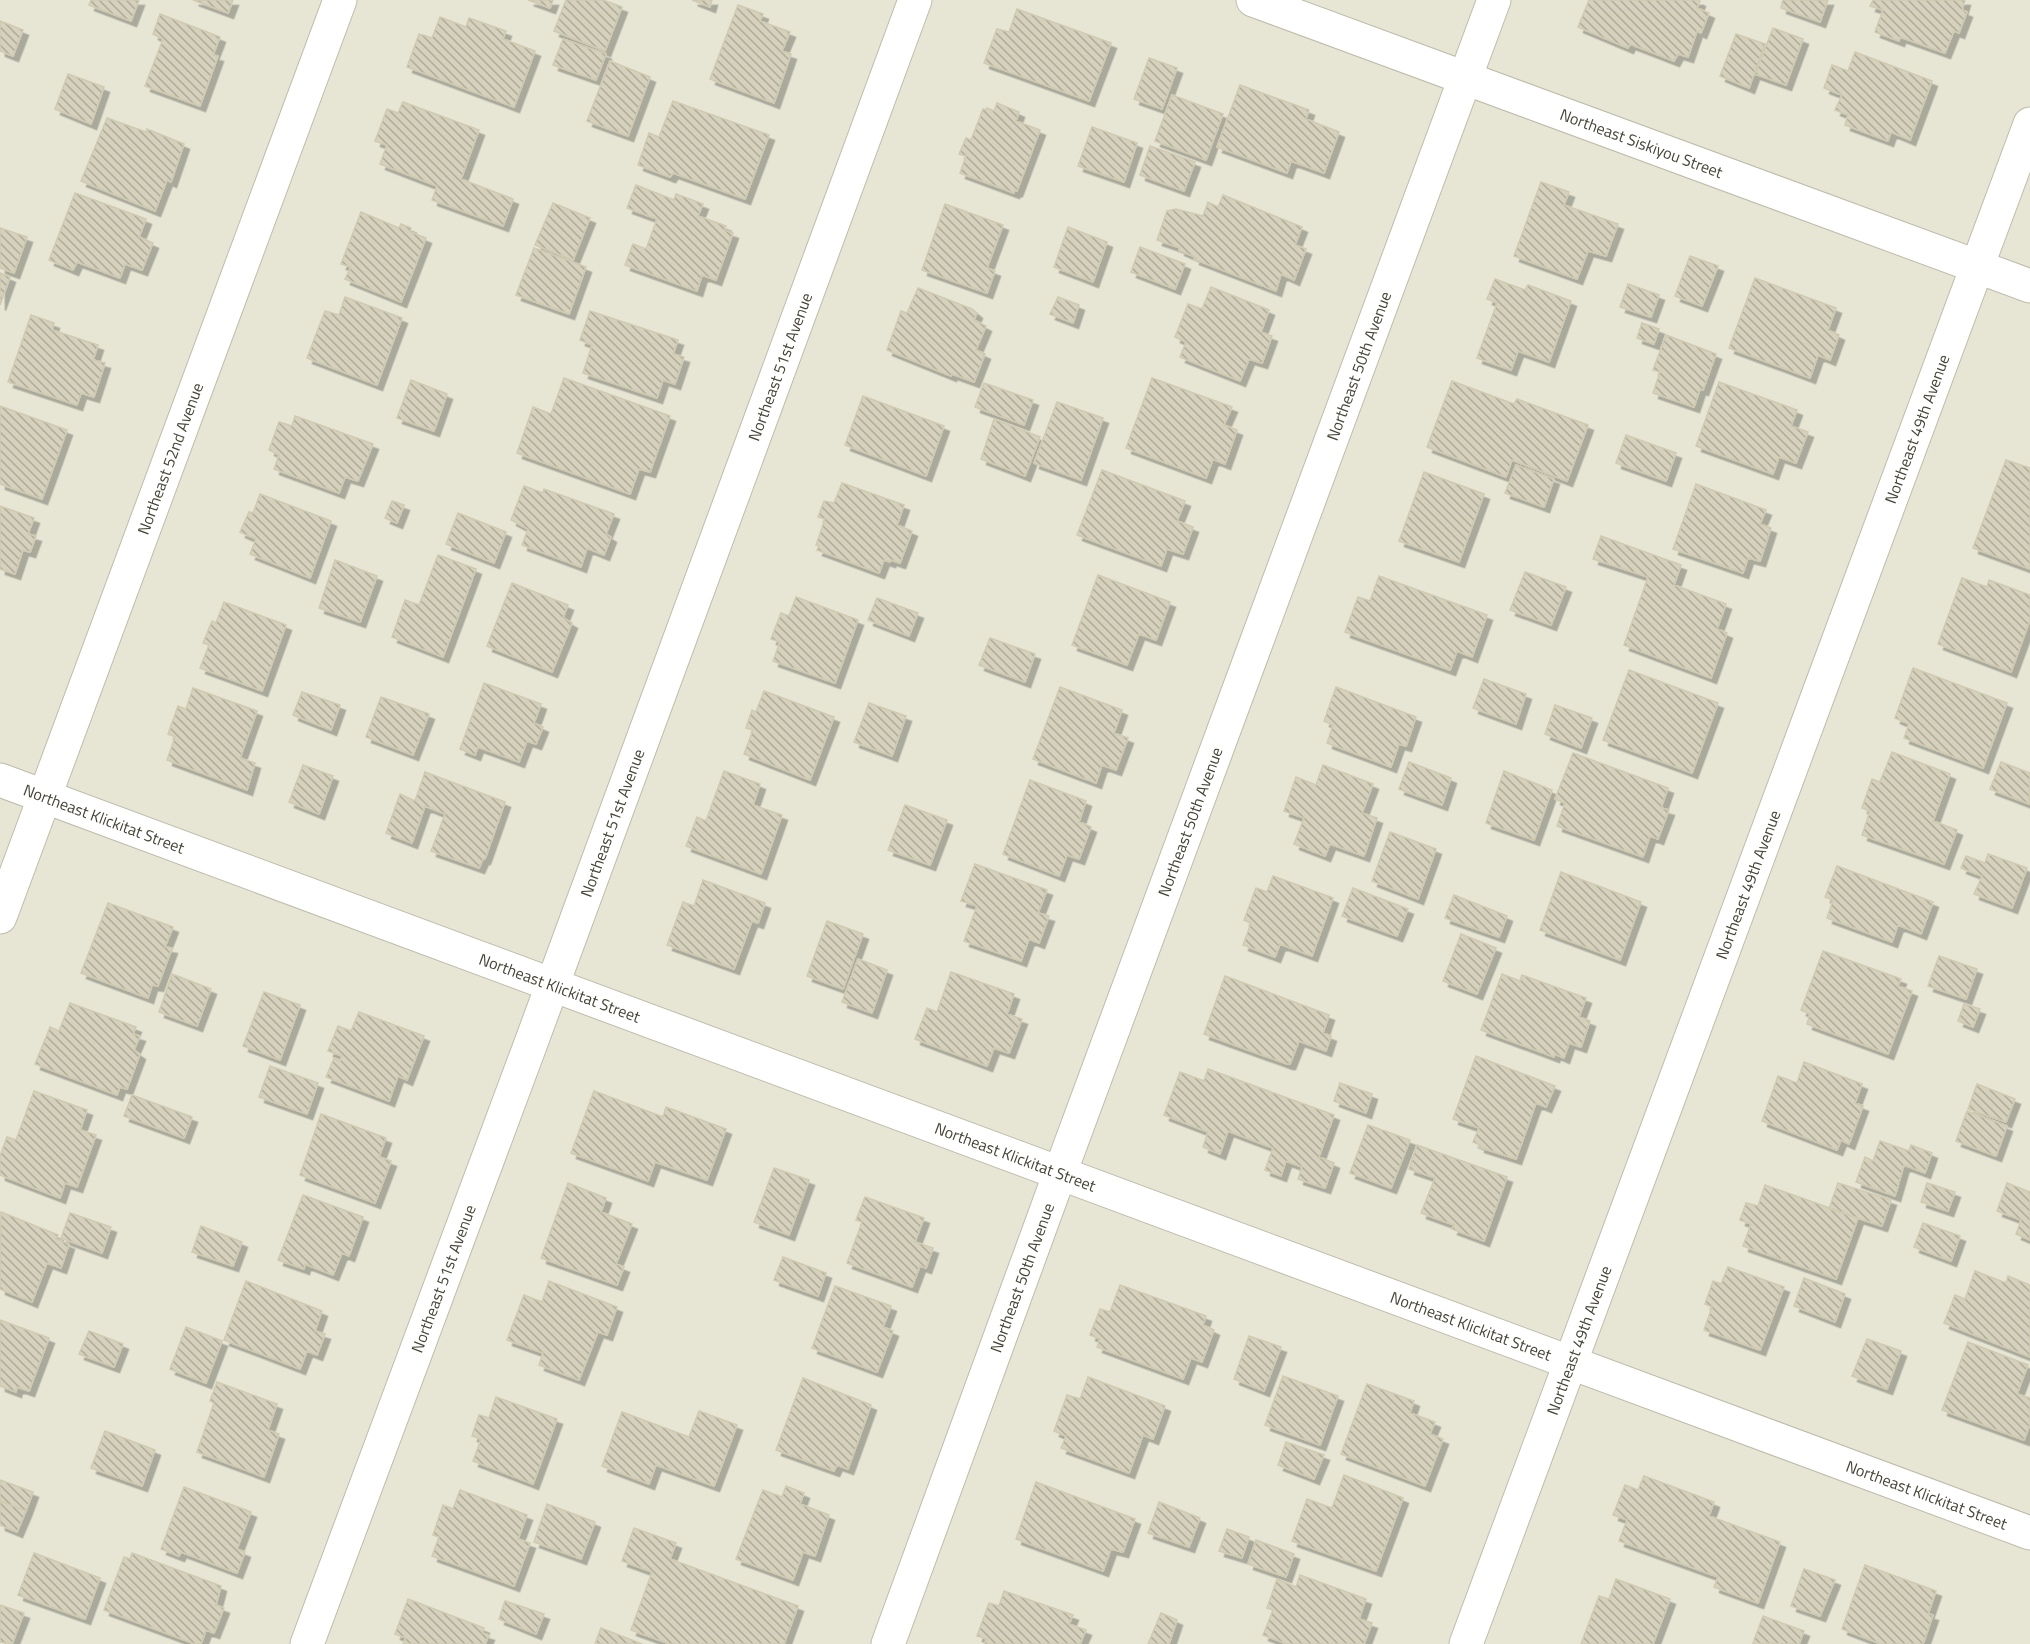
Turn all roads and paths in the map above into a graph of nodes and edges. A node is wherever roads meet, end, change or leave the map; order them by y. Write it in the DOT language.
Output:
graph roads {
  1 [pos="340,0"];
  2 [pos="915,0"];
  3 [pos="1253,0"];
  4 [pos="1494,0"];
  5 [pos="1465,77"];
  6 [pos="2030,124"];
  7 [pos="1977,265"];
  8 [pos="2030,286"];
  9 [pos="0,780"];
  10 [pos="45,797"];
  11 [pos="0,916"];
  12 [pos="552,985"];
  13 [pos="1060,1173"];
  14 [pos="1570,1362"];
  15 [pos="2030,1533"];
  16 [pos="307,1644"];
  17 [pos="888,1644"];
  18 [pos="1466,1644"];
  1 -- 10 [label="street, Northeast 52nd Avenue"];
  2 -- 12 [label="street, Northeast 51st Avenue"];
  3 -- 5 [label="street, Northeast Siskiyou Street"];
  4 -- 5 [label="street, Northeast 50th Avenue"];
  5 -- 7 [label="street, Northeast Siskiyou Street"];
  5 -- 13 [label="street, Northeast 50th Avenue"];
  6 -- 7 [label="street, Northeast 49th Avenue"];
  7 -- 8 [label="street, Northeast Siskiyou Street"];
  7 -- 14 [label="street, Northeast 49th Avenue"];
  9 -- 10 [label="street, Northeast Klickitat Street"];
  10 -- 11 [label="street, Northeast 52nd Avenue"];
  10 -- 12 [label="street, Northeast Klickitat Street"];
  12 -- 13 [label="street, Northeast Klickitat Street"];
  12 -- 16 [label="street, Northeast 51st Avenue"];
  13 -- 14 [label="street, Northeast Klickitat Street"];
  13 -- 17 [label="street, Northeast 50th Avenue"];
  14 -- 15 [label="street, Northeast Klickitat Street"];
  14 -- 18 [label="street, Northeast 49th Avenue"];
}
